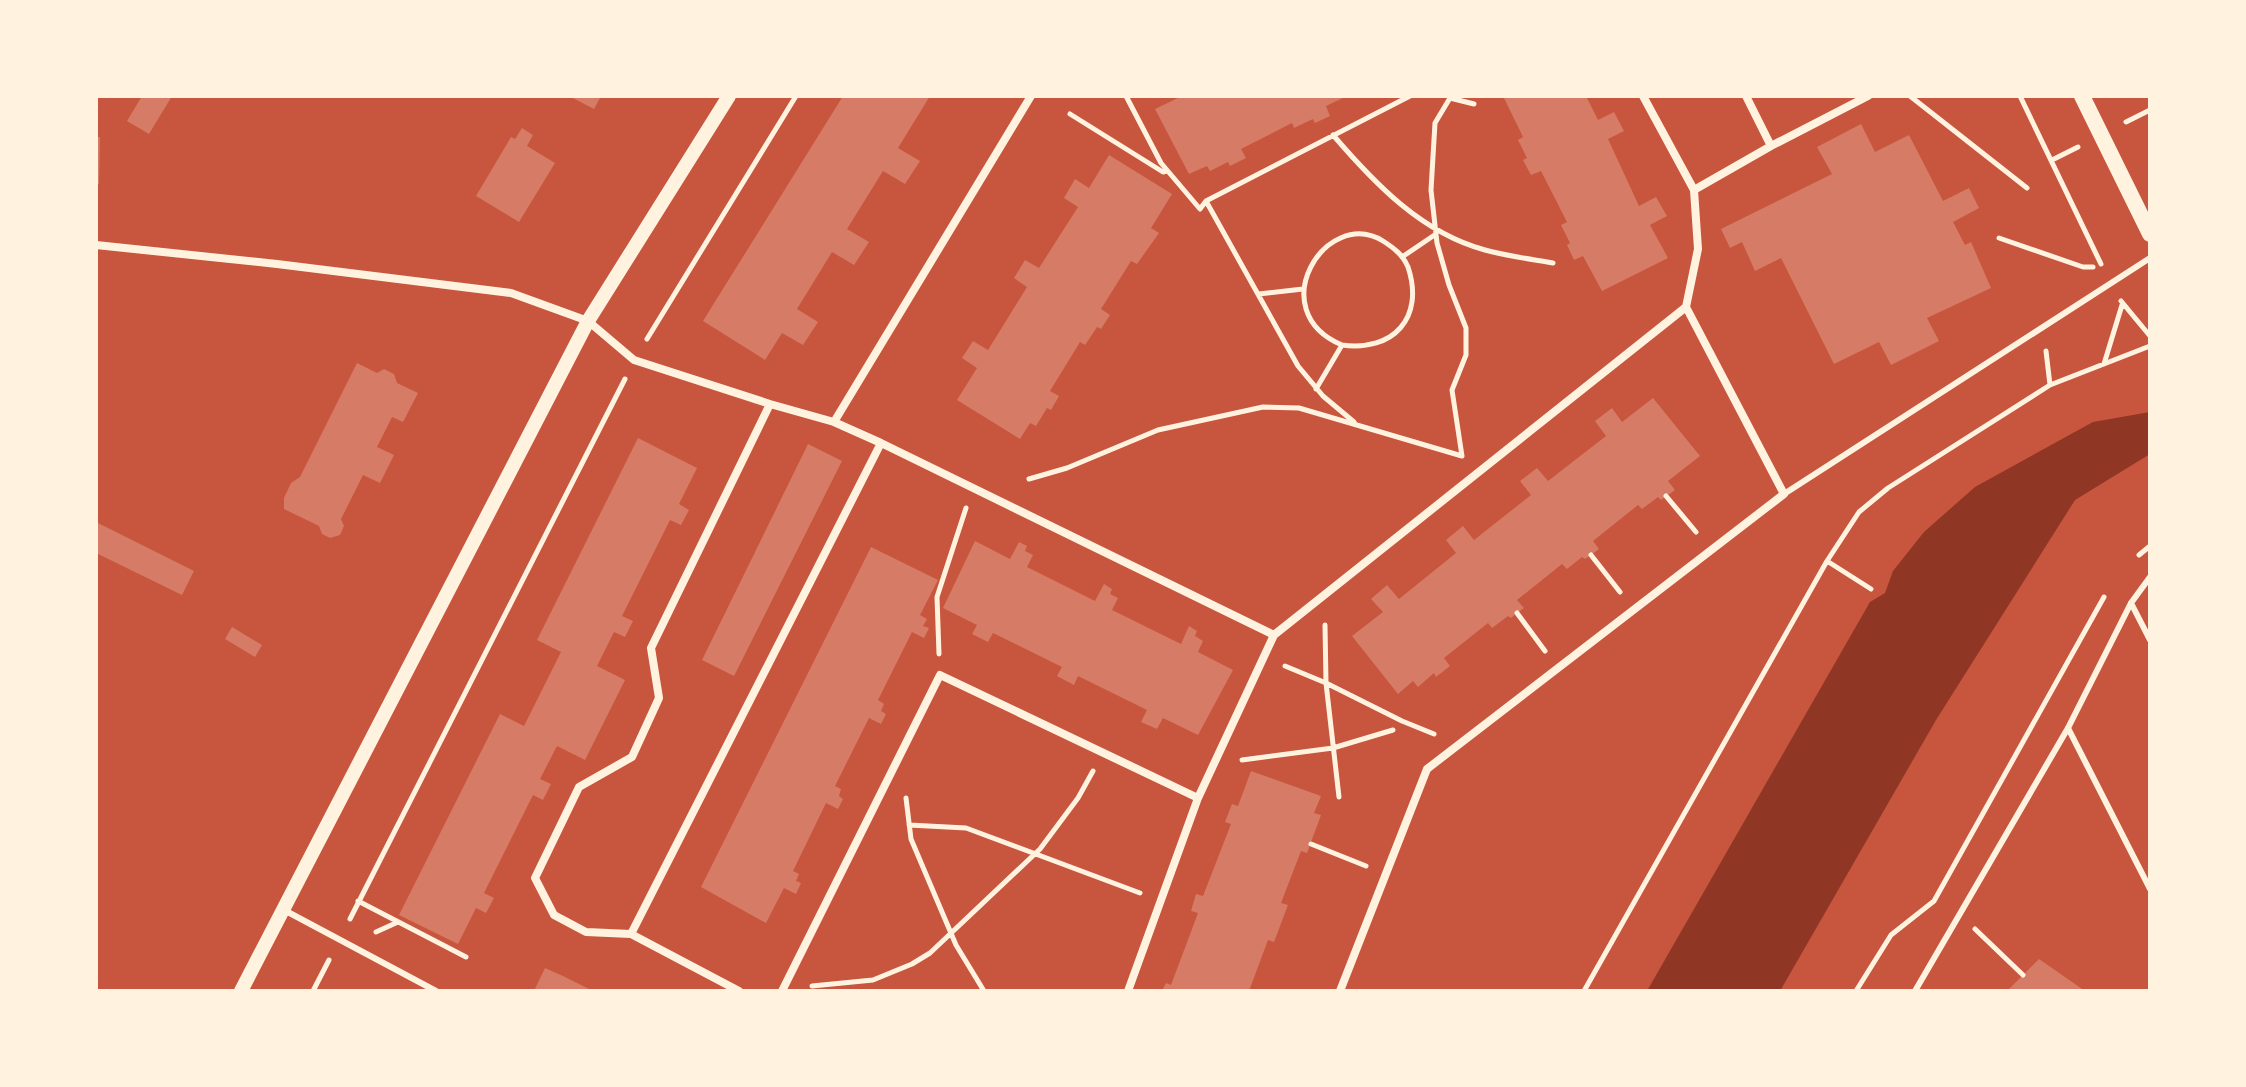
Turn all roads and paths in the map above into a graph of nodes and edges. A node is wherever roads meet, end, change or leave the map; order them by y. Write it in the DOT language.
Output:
graph roads {
  1 [pos="729,96"];
  2 [pos="796,96"];
  3 [pos="1031,96"];
  4 [pos="1126,96"];
  5 [pos="1410,96"];
  6 [pos="1441,96"];
  7 [pos="1643,96"];
  8 [pos="1746,96"];
  9 [pos="1868,96"];
  10 [pos="1910,96"];
  11 [pos="2020,96"];
  12 [pos="2082,96"];
  13 [pos="1450,97"];
  14 [pos="1474,104"];
  15 [pos="1070,114"];
  16 [pos="1333,135"];
  17 [pos="1771,146"];
  18 [pos="1167,171"];
  19 [pos="2027,188"];
  20 [pos="1694,190"];
  21 [pos="1206,201"];
  22 [pos="1436,232"];
  23 [pos="2150,234"];
  24 [pos="1999,238"];
  25 [pos="96,245"];
  26 [pos="1402,257"];
  27 [pos="2150,258"];
  28 [pos="1553,263"];
  29 [pos="1303,289"];
  30 [pos="1259,294"];
  31 [pos="1686,307"];
  32 [pos="588,321"];
  33 [pos="2150,336"];
  34 [pos="1342,345"];
  35 [pos="2150,346"];
  36 [pos="634,360"];
  37 [pos="2103,365"];
  38 [pos="1316,389"];
  39 [pos="770,404"];
  40 [pos="834,422"];
  41 [pos="1358,425"];
  42 [pos="881,443"];
  43 [pos="1462,456"];
  44 [pos="1488,464"];
  45 [pos="1029,479"];
  46 [pos="973,487"];
  47 [pos="1784,494"];
  48 [pos="1666,496"];
  49 [pos="2150,546"];
  50 [pos="1710,550"];
  51 [pos="1591,555"];
  52 [pos="2135,559"];
  53 [pos="1827,561"];
  54 [pos="2150,577"];
  55 [pos="1871,589"];
  56 [pos="2106,595"];
  57 [pos="2131,603"];
  58 [pos="1633,610"];
  59 [pos="1517,613"];
  60 [pos="1325,624"];
  61 [pos="1274,635"];
  62 [pos="2150,640"];
  63 [pos="1282,664"];
  64 [pos="1557,668"];
  65 [pos="940,675"];
  66 [pos="1326,683"];
  67 [pos="1402,721"];
  68 [pos="2068,728"];
  69 [pos="1393,730"];
  70 [pos="1333,748"];
  71 [pos="903,750"];
  72 [pos="1104,753"];
  73 [pos="1215,764"];
  74 [pos="1339,797"];
  75 [pos="1198,798"];
  76 [pos="909,825"];
  77 [pos="1311,844"];
  78 [pos="1036,853"];
  79 [pos="1386,874"];
  80 [pos="2150,889"];
  81 [pos="1161,900"];
  82 [pos="358,901"];
  83 [pos="284,910"];
  84 [pos="1973,928"];
  85 [pos="952,933"];
  86 [pos="631,934"];
  87 [pos="340,939"];
  88 [pos="466,957"];
  89 [pos="2023,975"];
  90 [pos="783,990"];
  91 [pos="241,991"];
  92 [pos="313,991"];
  93 [pos="436,991"];
  94 [pos="739,991"];
  95 [pos="984,991"];
  96 [pos="1128,991"];
  97 [pos="1340,991"];
  98 [pos="1584,991"];
  99 [pos="1856,991"];
  100 [pos="1915,991"];
  1 -- 32 [label="street"];
  2 -- 36 [label="path"];
  3 -- 40 [label="street"];
  4 -- 18 [label="path"];
  5 -- 16 [label="path"];
  6 -- 13 [label="path"];
  7 -- 20 [label="street"];
  8 -- 17 [label="street"];
  9 -- 17 [label="street"];
  10 -- 19 [label="path"];
  11 -- 24 [label="path"];
  12 -- 23 [label="main road"];
  13 -- 14 [label="path"];
  13 -- 22 [label="path"];
  15 -- 18 [label="path"];
  16 -- 21 [label="path"];
  16 -- 22 [label="path"];
  17 -- 20 [label="street"];
  18 -- 21 [label="path"];
  20 -- 31 [label="street"];
  21 -- 30 [label="path"];
  22 -- 26 [label="path"];
  22 -- 28 [label="path"];
  22 -- 43 [label="path"];
  25 -- 32 [label="street"];
  26 -- 29 [label="path"];
  26 -- 34 [label="path"];
  27 -- 47 [label="lane"];
  29 -- 30 [label="path"];
  29 -- 34 [label="path"];
  30 -- 38 [label="path"];
  31 -- 44 [label="street"];
  31 -- 47 [label="street"];
  32 -- 36 [label="street"];
  32 -- 83 [label="street"];
  33 -- 37 [label="path"];
  34 -- 38 [label="path"];
  35 -- 37 [label="path"];
  36 -- 39 [label="street"];
  36 -- 82 [label="path"];
  37 -- 53 [label="path"];
  38 -- 41 [label="path"];
  39 -- 40 [label="street"];
  39 -- 86 [label="street"];
  40 -- 42 [label="street"];
  41 -- 43 [label="path"];
  41 -- 45 [label="path"];
  42 -- 46 [label="street"];
  42 -- 86 [label="street"];
  43 -- 44 [label="path"];
  44 -- 61 [label="street"];
  46 -- 61 [label="street"];
  46 -- 65 [label="path"];
  47 -- 50 [label="street"];
  48 -- 50 [label="path"];
  49 -- 52 [label="path"];
  50 -- 58 [label="street"];
  51 -- 58 [label="path"];
  53 -- 55 [label="path"];
  53 -- 98 [label="path"];
  54 -- 57 [label="lane"];
  56 -- 99 [label="path"];
  57 -- 62 [label="lane"];
  57 -- 68 [label="lane"];
  58 -- 64 [label="street"];
  59 -- 64 [label="path"];
  60 -- 66 [label="path"];
  61 -- 73 [label="street"];
  63 -- 66 [label="path"];
  64 -- 79 [label="street"];
  65 -- 71 [label="street"];
  65 -- 72 [label="street"];
  66 -- 67 [label="path"];
  66 -- 70 [label="path"];
  68 -- 80 [label="lane"];
  68 -- 100 [label="lane"];
  69 -- 70 [label="path"];
  70 -- 73 [label="path"];
  70 -- 74 [label="path"];
  71 -- 76 [label="path"];
  71 -- 90 [label="street"];
  72 -- 75 [label="street"];
  72 -- 78 [label="path"];
  73 -- 75 [label="street"];
  75 -- 81 [label="street"];
  76 -- 78 [label="path"];
  76 -- 85 [label="path"];
  77 -- 79 [label="path"];
  78 -- 81 [label="path"];
  78 -- 85 [label="path"];
  79 -- 97 [label="street"];
  81 -- 96 [label="street"];
  82 -- 87 [label="path"];
  82 -- 88 [label="path"];
  83 -- 87 [label="lane"];
  83 -- 91 [label="street"];
  84 -- 89 [label="path"];
  85 -- 90 [label="path"];
  85 -- 95 [label="path"];
  86 -- 94 [label="street"];
  87 -- 92 [label="path"];
  87 -- 93 [label="lane"];
}
